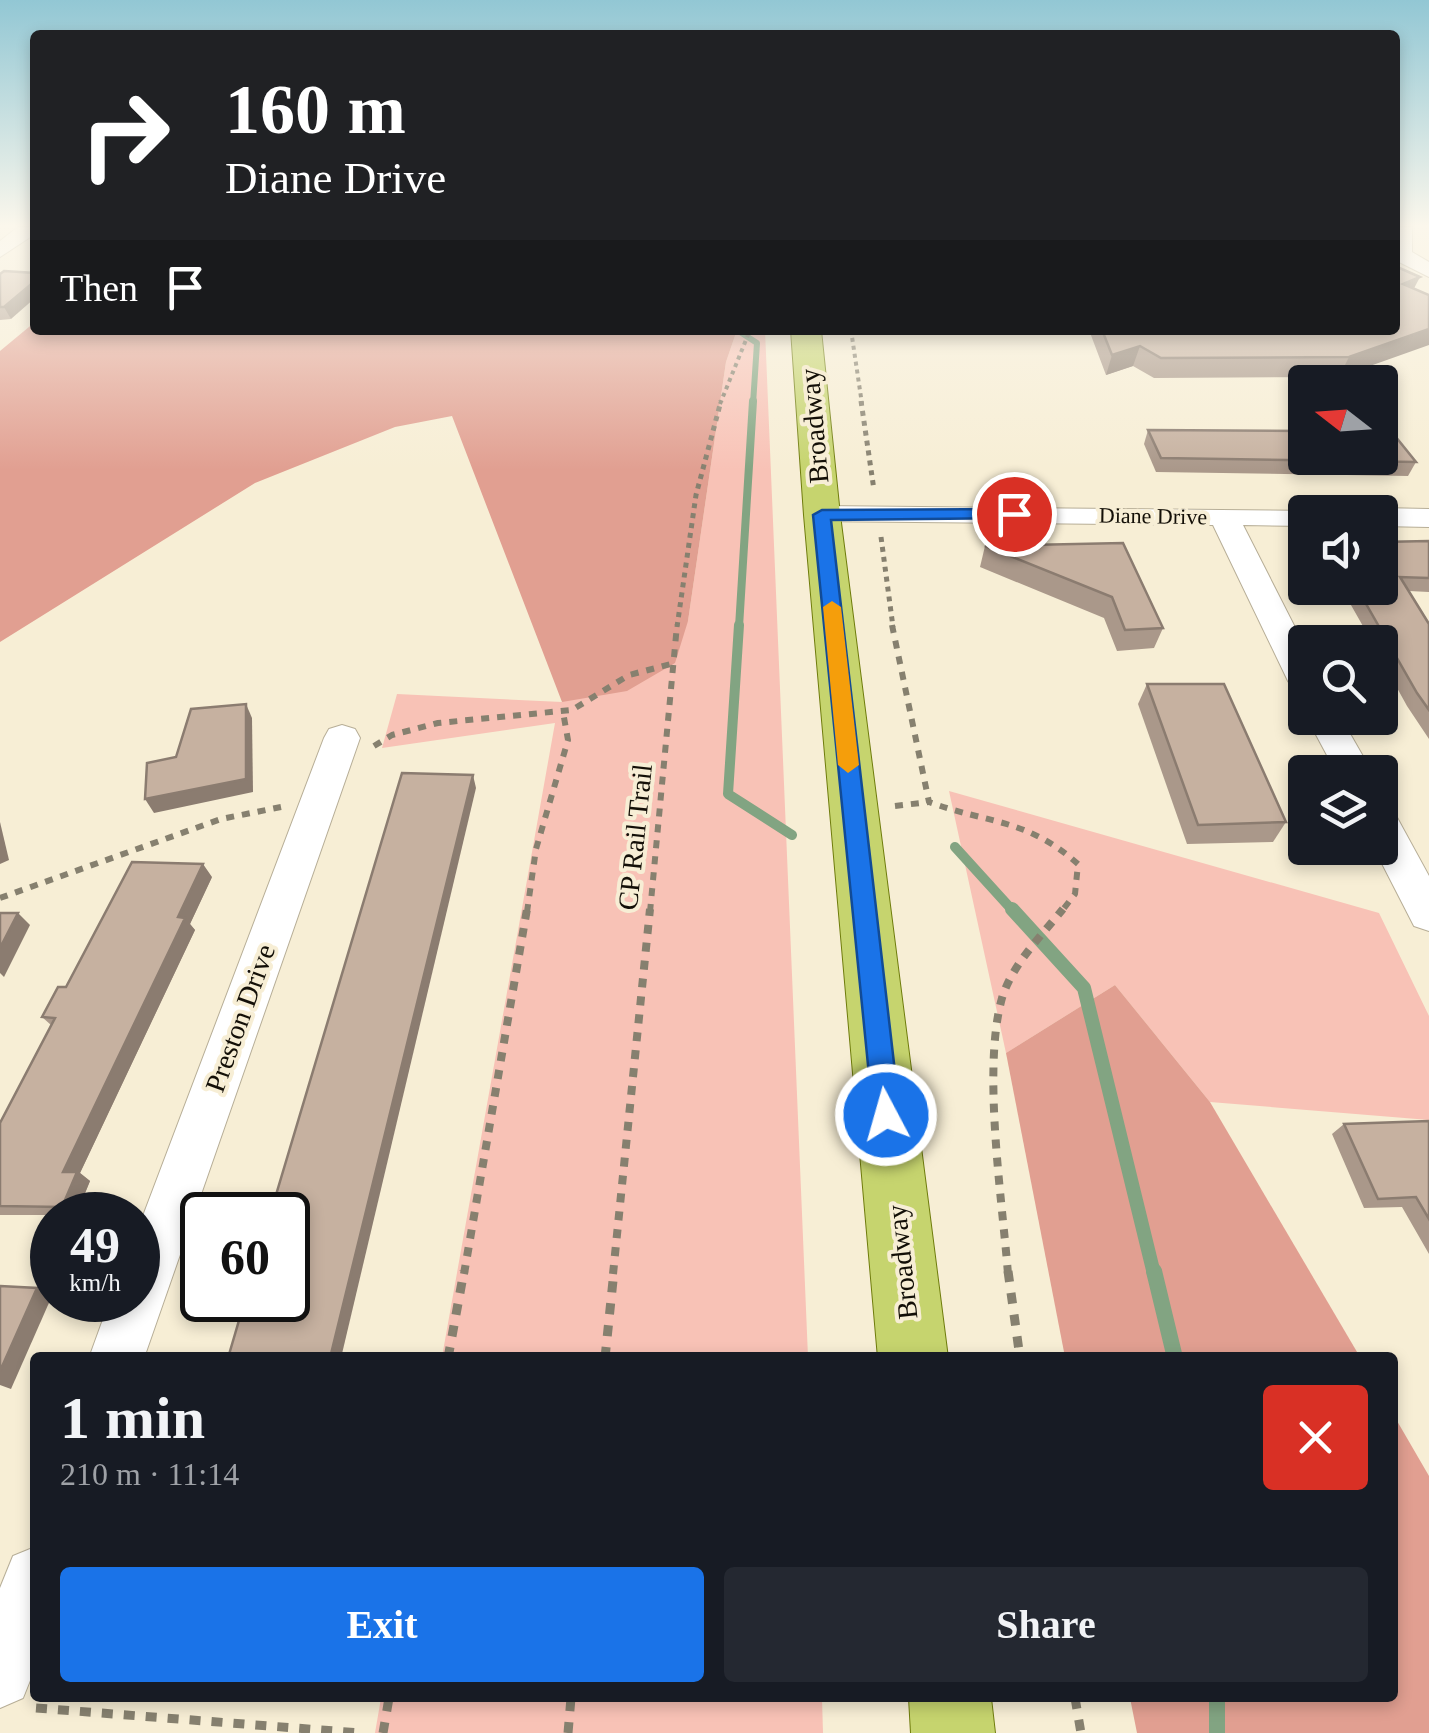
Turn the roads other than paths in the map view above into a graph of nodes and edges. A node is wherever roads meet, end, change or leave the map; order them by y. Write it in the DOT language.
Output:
graph roads {
  1 [pos="806,335"];
  2 [pos="822,515"];
  3 [pos="1224,518"];
  4 [pos="1288,518"];
  5 [pos="1398,518"];
  6 [pos="1429,518"];
  7 [pos="1288,647"];
  8 [pos="342,738"];
  9 [pos="1398,856"];
  10 [pos="1429,914"];
  11 [pos="160,1236"];
  12 [pos="129,1322"];
  13 [pos="118,1352"];
  14 [pos="912,1352"];
  15 [pos="21,1593"];
  16 [pos="10,1690"];
  17 [pos="950,1702"];
  18 [pos="954,1733"];
  1 -- 2 [label="main road, Broadway"];
  2 -- 3 [label="street, Diane Drive"];
  2 -- 14 [label="main road, Broadway"];
  3 -- 4 [label="street, Diane Drive"];
  3 -- 7 [label="street"];
  5 -- 6 [label="street"];
  8 -- 11 [label="street, Preston Drive"];
  9 -- 10 [label="street"];
  12 -- 13 [label="street, Preston Drive"];
  15 -- 16 [label="street"];
  17 -- 18 [label="main road"];
}
